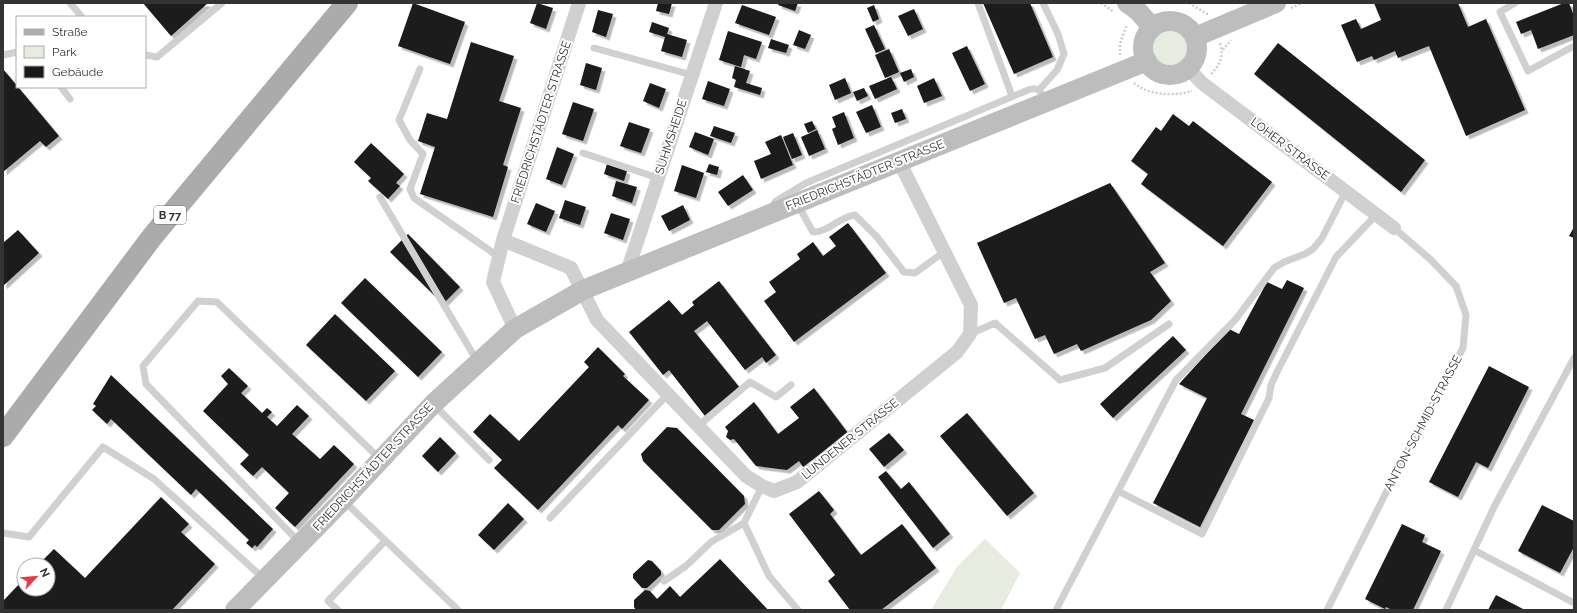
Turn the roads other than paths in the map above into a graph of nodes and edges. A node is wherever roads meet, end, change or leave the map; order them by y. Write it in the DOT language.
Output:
graph roads {
  1 [pos="70,3"];
  2 [pos="222,3"];
  3 [pos="347,3"];
  4 [pos="579,3"];
  5 [pos="716,3"];
  6 [pos="978,3"];
  7 [pos="1043,3"];
  8 [pos="1276,3"];
  9 [pos="1515,3"];
  10 [pos="1132,7"];
  11 [pos="81,16"];
  12 [pos="1152,27"];
  13 [pos="1196,37"];
  14 [pos="1574,46"];
  15 [pos="594,48"];
  16 [pos="16,52"];
  17 [pos="3,55"];
  18 [pos="146,55"];
  19 [pos="1147,61"];
  20 [pos="1188,68"];
  21 [pos="420,69"];
  22 [pos="692,75"];
  23 [pos="62,88"];
  24 [pos="1012,96"];
  25 [pos="1042,96"];
  26 [pos="70,99"];
  27 [pos="583,153"];
  28 [pos="899,161"];
  29 [pos="658,178"];
  30 [pos="1346,191"];
  31 [pos="380,197"];
  32 [pos="797,203"];
  33 [pos="776,211"];
  34 [pos="1377,214"];
  35 [pos="1394,228"];
  36 [pos="503,240"];
  37 [pos="944,252"];
  38 [pos="499,257"];
  39 [pos="627,272"];
  40 [pos="583,290"];
  41 [pos="1169,324"];
  42 [pos="515,329"];
  43 [pos="970,334"];
  44 [pos="1574,358"];
  45 [pos="478,363"];
  46 [pos="791,385"];
  47 [pos="668,394"];
  48 [pos="433,404"];
  49 [pos="698,426"];
  50 [pos="3,436"];
  51 [pos="381,460"];
  52 [pos="489,460"];
  53 [pos="762,486"];
  54 [pos="1118,491"];
  55 [pos="343,500"];
  56 [pos="550,518"];
  57 [pos="744,523"];
  58 [pos="3,533"];
  59 [pos="385,541"];
  60 [pos="301,544"];
  61 [pos="1474,550"];
  62 [pos="265,580"];
  63 [pos="664,581"];
  64 [pos="1574,603"];
  65 [pos="235,610"];
  66 [pos="338,610"];
  67 [pos="458,610"];
  68 [pos="798,610"];
  69 [pos="1056,610"];
  70 [pos="1327,610"];
  71 [pos="1446,610"];
  1 -- 11 [label="lane"];
  2 -- 18 [label="lane"];
  3 -- 50 [label="main road, B 77"];
  4 -- 36 [label="street, FRIEDRICHSTÄDTER STRASSE"];
  5 -- 22 [label="street, SUHMSHEIDE"];
  6 -- 24 [label="lane"];
  7 -- 25 [label="lane"];
  8 -- 13 [label="street"];
  9 -- 14 [label="lane"];
  10 -- 12 [label="street"];
  12 -- 13 [label="street"];
  12 -- 19 [label="street"];
  13 -- 20 [label="street"];
  15 -- 22 [label="lane"];
  16 -- 17 [label="lane"];
  19 -- 20 [label="street"];
  19 -- 25 [label="street, FRIEDRICHSTÄDTER STRASSE"];
  20 -- 30 [label="street, LOHER STRASSE"];
  21 -- 38 [label="lane"];
  22 -- 29 [label="street, SUHMSHEIDE"];
  23 -- 26 [label="lane"];
  24 -- 25 [label="lane"];
  24 -- 33 [label="lane"];
  25 -- 28 [label="street, FRIEDRICHSTÄDTER STRASSE"];
  27 -- 29 [label="lane"];
  28 -- 32 [label="street, FRIEDRICHSTÄDTER STRASSE"];
  28 -- 37 [label="street"];
  29 -- 39 [label="street, SUHMSHEIDE"];
  30 -- 34 [label="street, LOHER STRASSE"];
  30 -- 54 [label="lane"];
  31 -- 45 [label="lane"];
  32 -- 33 [label="street, FRIEDRICHSTÄDTER STRASSE"];
  32 -- 37 [label="lane"];
  33 -- 39 [label="street, FRIEDRICHSTÄDTER STRASSE"];
  34 -- 35 [label="street, LOHER STRASSE"];
  34 -- 54 [label="lane"];
  35 -- 70 [label="lane, ANTON-SCHMID-STRASSE"];
  36 -- 38 [label="street, FRIEDRICHSTÄDTER STRASSE"];
  36 -- 40 [label="street"];
  37 -- 43 [label="street"];
  38 -- 42 [label="street, FRIEDRICHSTÄDTER STRASSE"];
  39 -- 40 [label="street, FRIEDRICHSTÄDTER STRASSE"];
  40 -- 42 [label="street, FRIEDRICHSTÄDTER STRASSE"];
  40 -- 47 [label="street, LUNDENER STRASSE"];
  41 -- 43 [label="lane"];
  42 -- 45 [label="street, FRIEDRICHSTÄDTER STRASSE"];
  43 -- 53 [label="street, LUNDENER STRASSE"];
  44 -- 61 [label="lane"];
  45 -- 48 [label="street, FRIEDRICHSTÄDTER STRASSE"];
  46 -- 49 [label="lane"];
  47 -- 49 [label="street, LUNDENER STRASSE"];
  47 -- 56 [label="lane"];
  48 -- 51 [label="street, FRIEDRICHSTÄDTER STRASSE"];
  48 -- 52 [label="lane"];
  49 -- 53 [label="street, LUNDENER STRASSE"];
  51 -- 55 [label="street, FRIEDRICHSTÄDTER STRASSE"];
  51 -- 60 [label="lane"];
  53 -- 57 [label="lane"];
  54 -- 69 [label="lane"];
  55 -- 59 [label="lane"];
  55 -- 60 [label="street, FRIEDRICHSTÄDTER STRASSE"];
  57 -- 63 [label="lane"];
  57 -- 68 [label="lane"];
  58 -- 62 [label="lane"];
  59 -- 66 [label="lane"];
  59 -- 67 [label="lane"];
  60 -- 62 [label="street, FRIEDRICHSTÄDTER STRASSE"];
  61 -- 64 [label="lane"];
  61 -- 71 [label="lane"];
  62 -- 65 [label="street, FRIEDRICHSTÄDTER STRASSE"];
}
